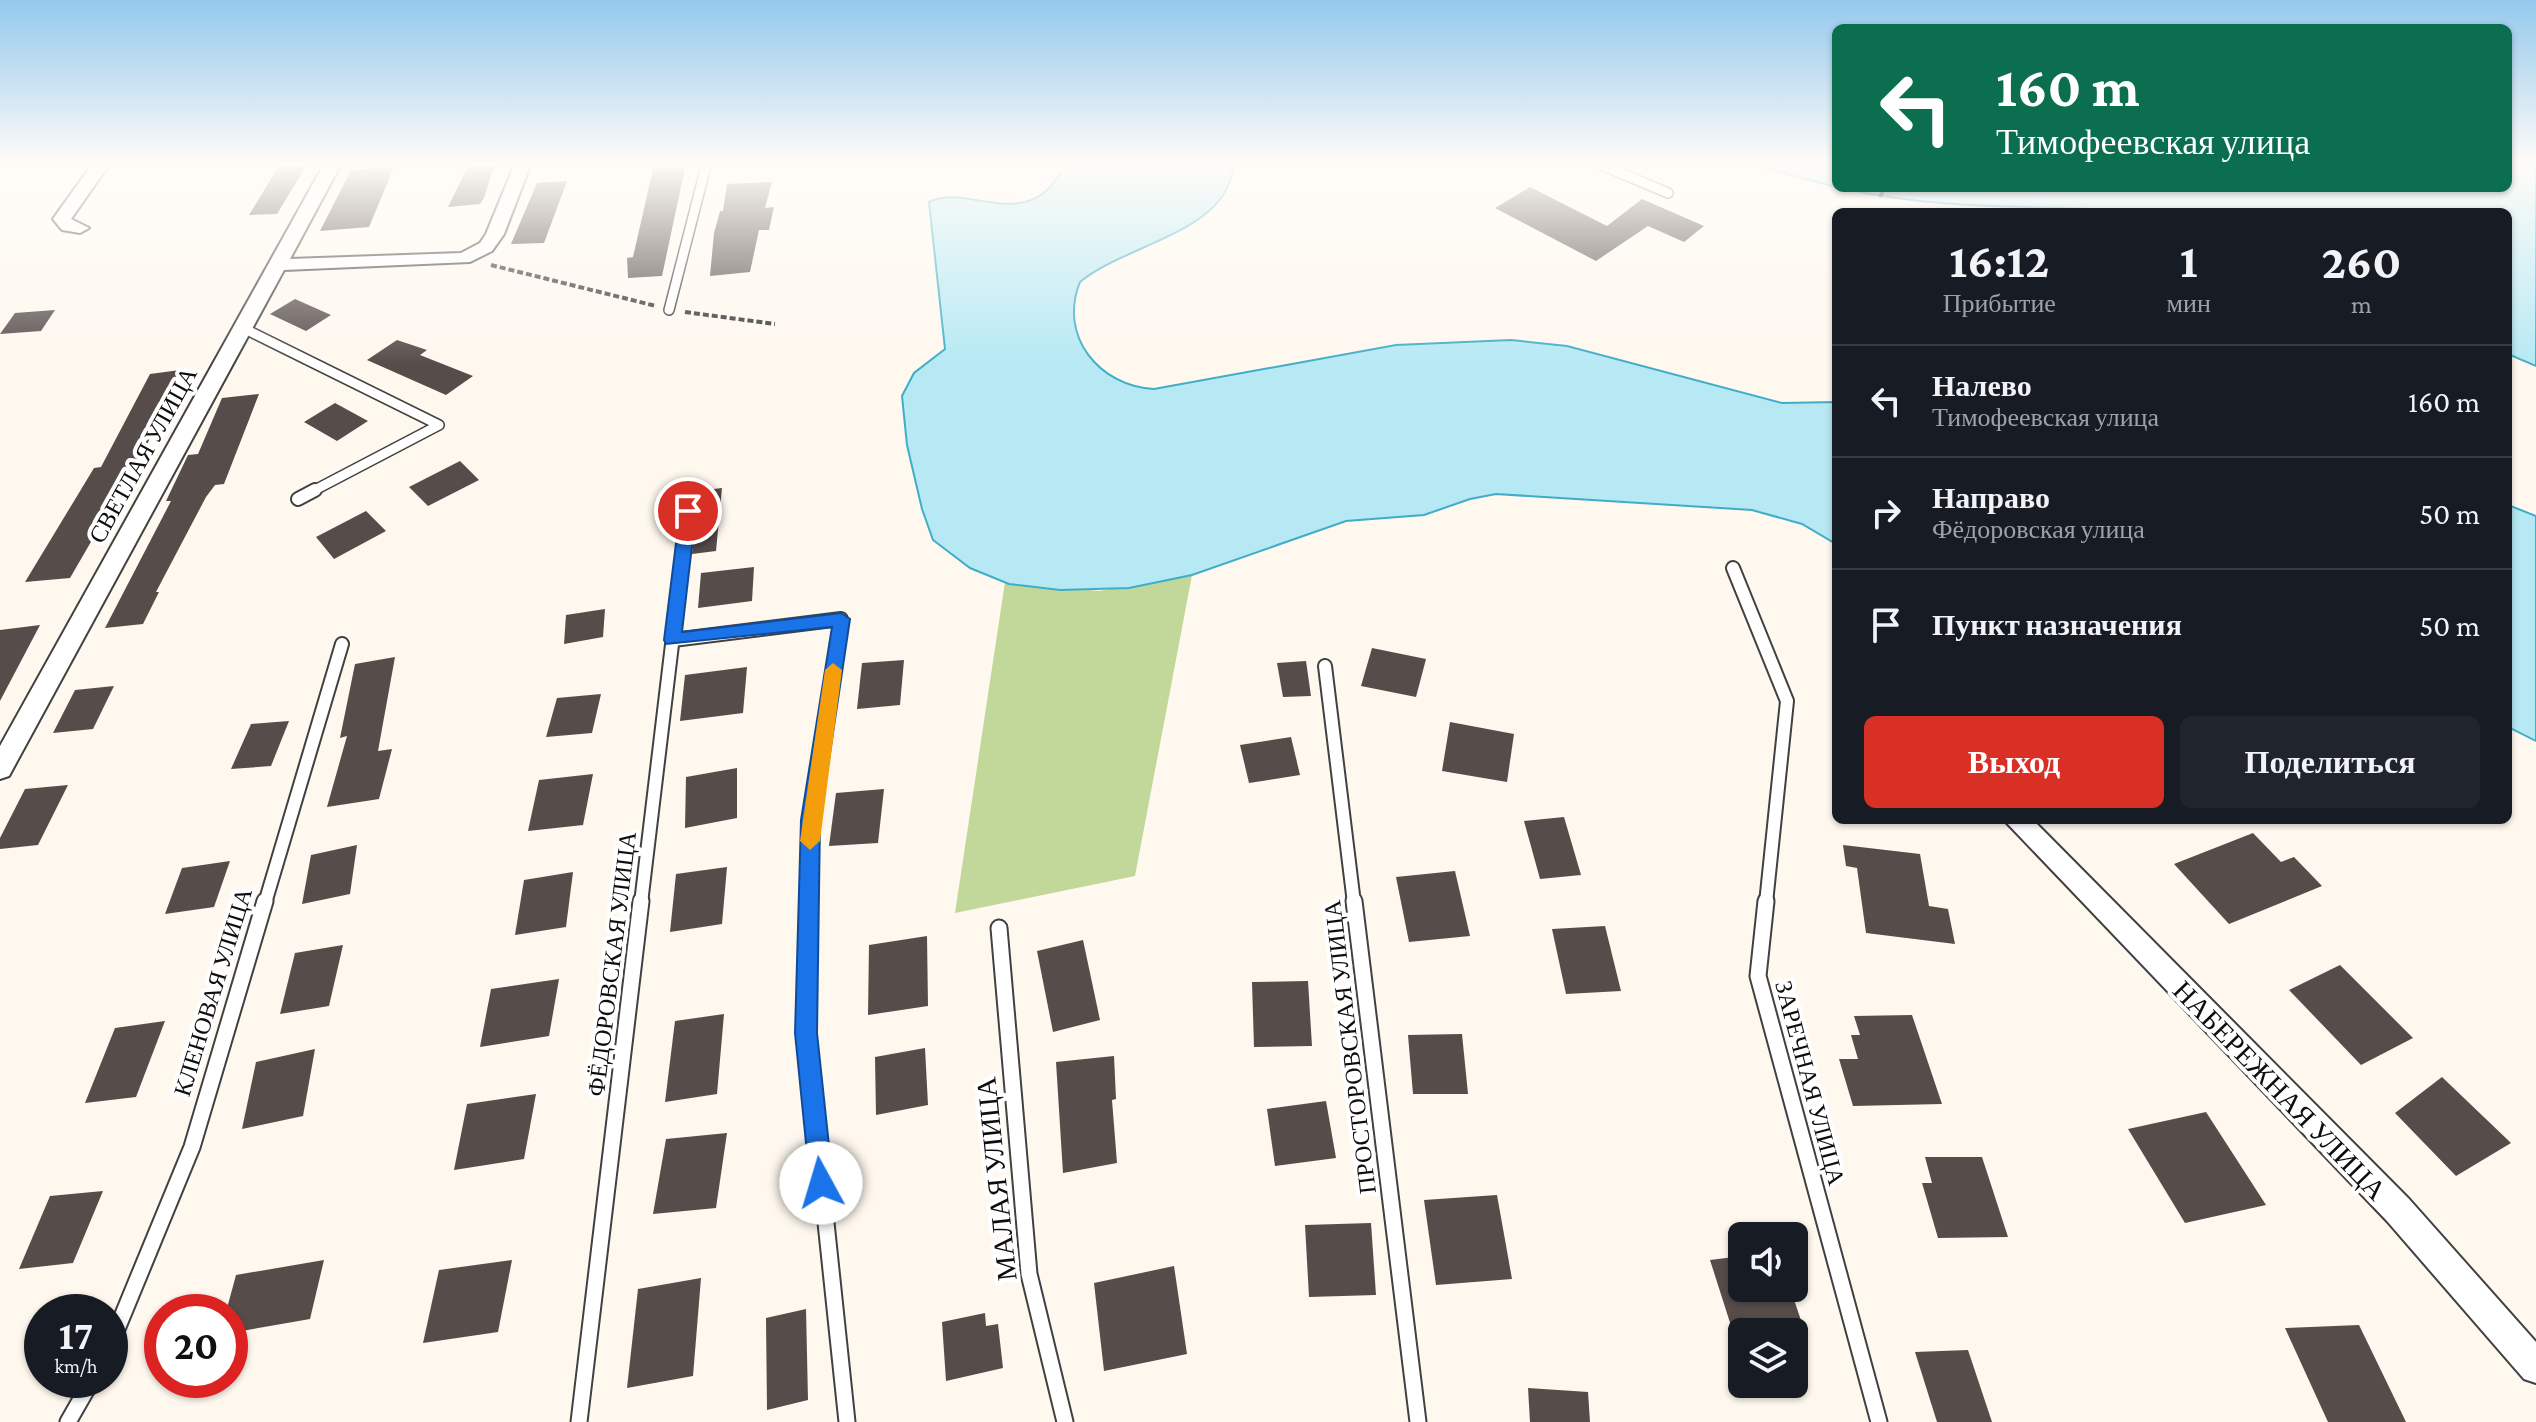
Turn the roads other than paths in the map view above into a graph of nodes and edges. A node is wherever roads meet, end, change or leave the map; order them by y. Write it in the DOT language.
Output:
graph roads {
  1 [pos="296,232"];
  2 [pos="496,232"];
  3 [pos="689,232"];
  4 [pos="278,265"];
  5 [pos="669,310"];
  6 [pos="243,328"];
  7 [pos="298,499"];
  8 [pos="688,511"];
  9 [pos="1733,568"];
  10 [pos="673,640"];
  11 [pos="342,644"];
  12 [pos="1325,666"];
  13 [pos="0,769"];
  14 [pos="2021,824"];
  15 [pos="999,928"];
  16 [pos="128,1302"];
  17 [pos="2536,1367"];
  18 [pos="82,1398"];
  19 [pos="68,1422"];
  20 [pos="579,1422"];
  21 [pos="847,1422"];
  22 [pos="1065,1422"];
  23 [pos="1418,1422"];
  24 [pos="1879,1422"];
  1 -- 4 [label="street, СВЕТЛАЯ УЛИЦА"];
  2 -- 4 [label="street"];
  3 -- 5 [label="lane"];
  4 -- 6 [label="street, СВЕТЛАЯ УЛИЦА"];
  6 -- 7 [label="lane"];
  6 -- 13 [label="street, СВЕТЛАЯ УЛИЦА"];
  8 -- 10 [label="lane, ФЁДОРОВСКАЯ УЛИЦА"];
  9 -- 24 [label="lane, ЗАРЕЧНАЯ УЛИЦА"];
  10 -- 20 [label="lane, ФЁДОРОВСКАЯ УЛИЦА"];
  10 -- 21 [label="lane"];
  11 -- 16 [label="lane, КЛЕНОВАЯ УЛИЦА"];
  12 -- 23 [label="lane, ПРОСТОРОВСКАЯ УЛИЦА"];
  14 -- 17 [label="street, НАБЕРЕЖНАЯ УЛИЦА"];
  15 -- 22 [label="lane, МАЛАЯ УЛИЦА"];
  18 -- 19 [label="lane"];
}
